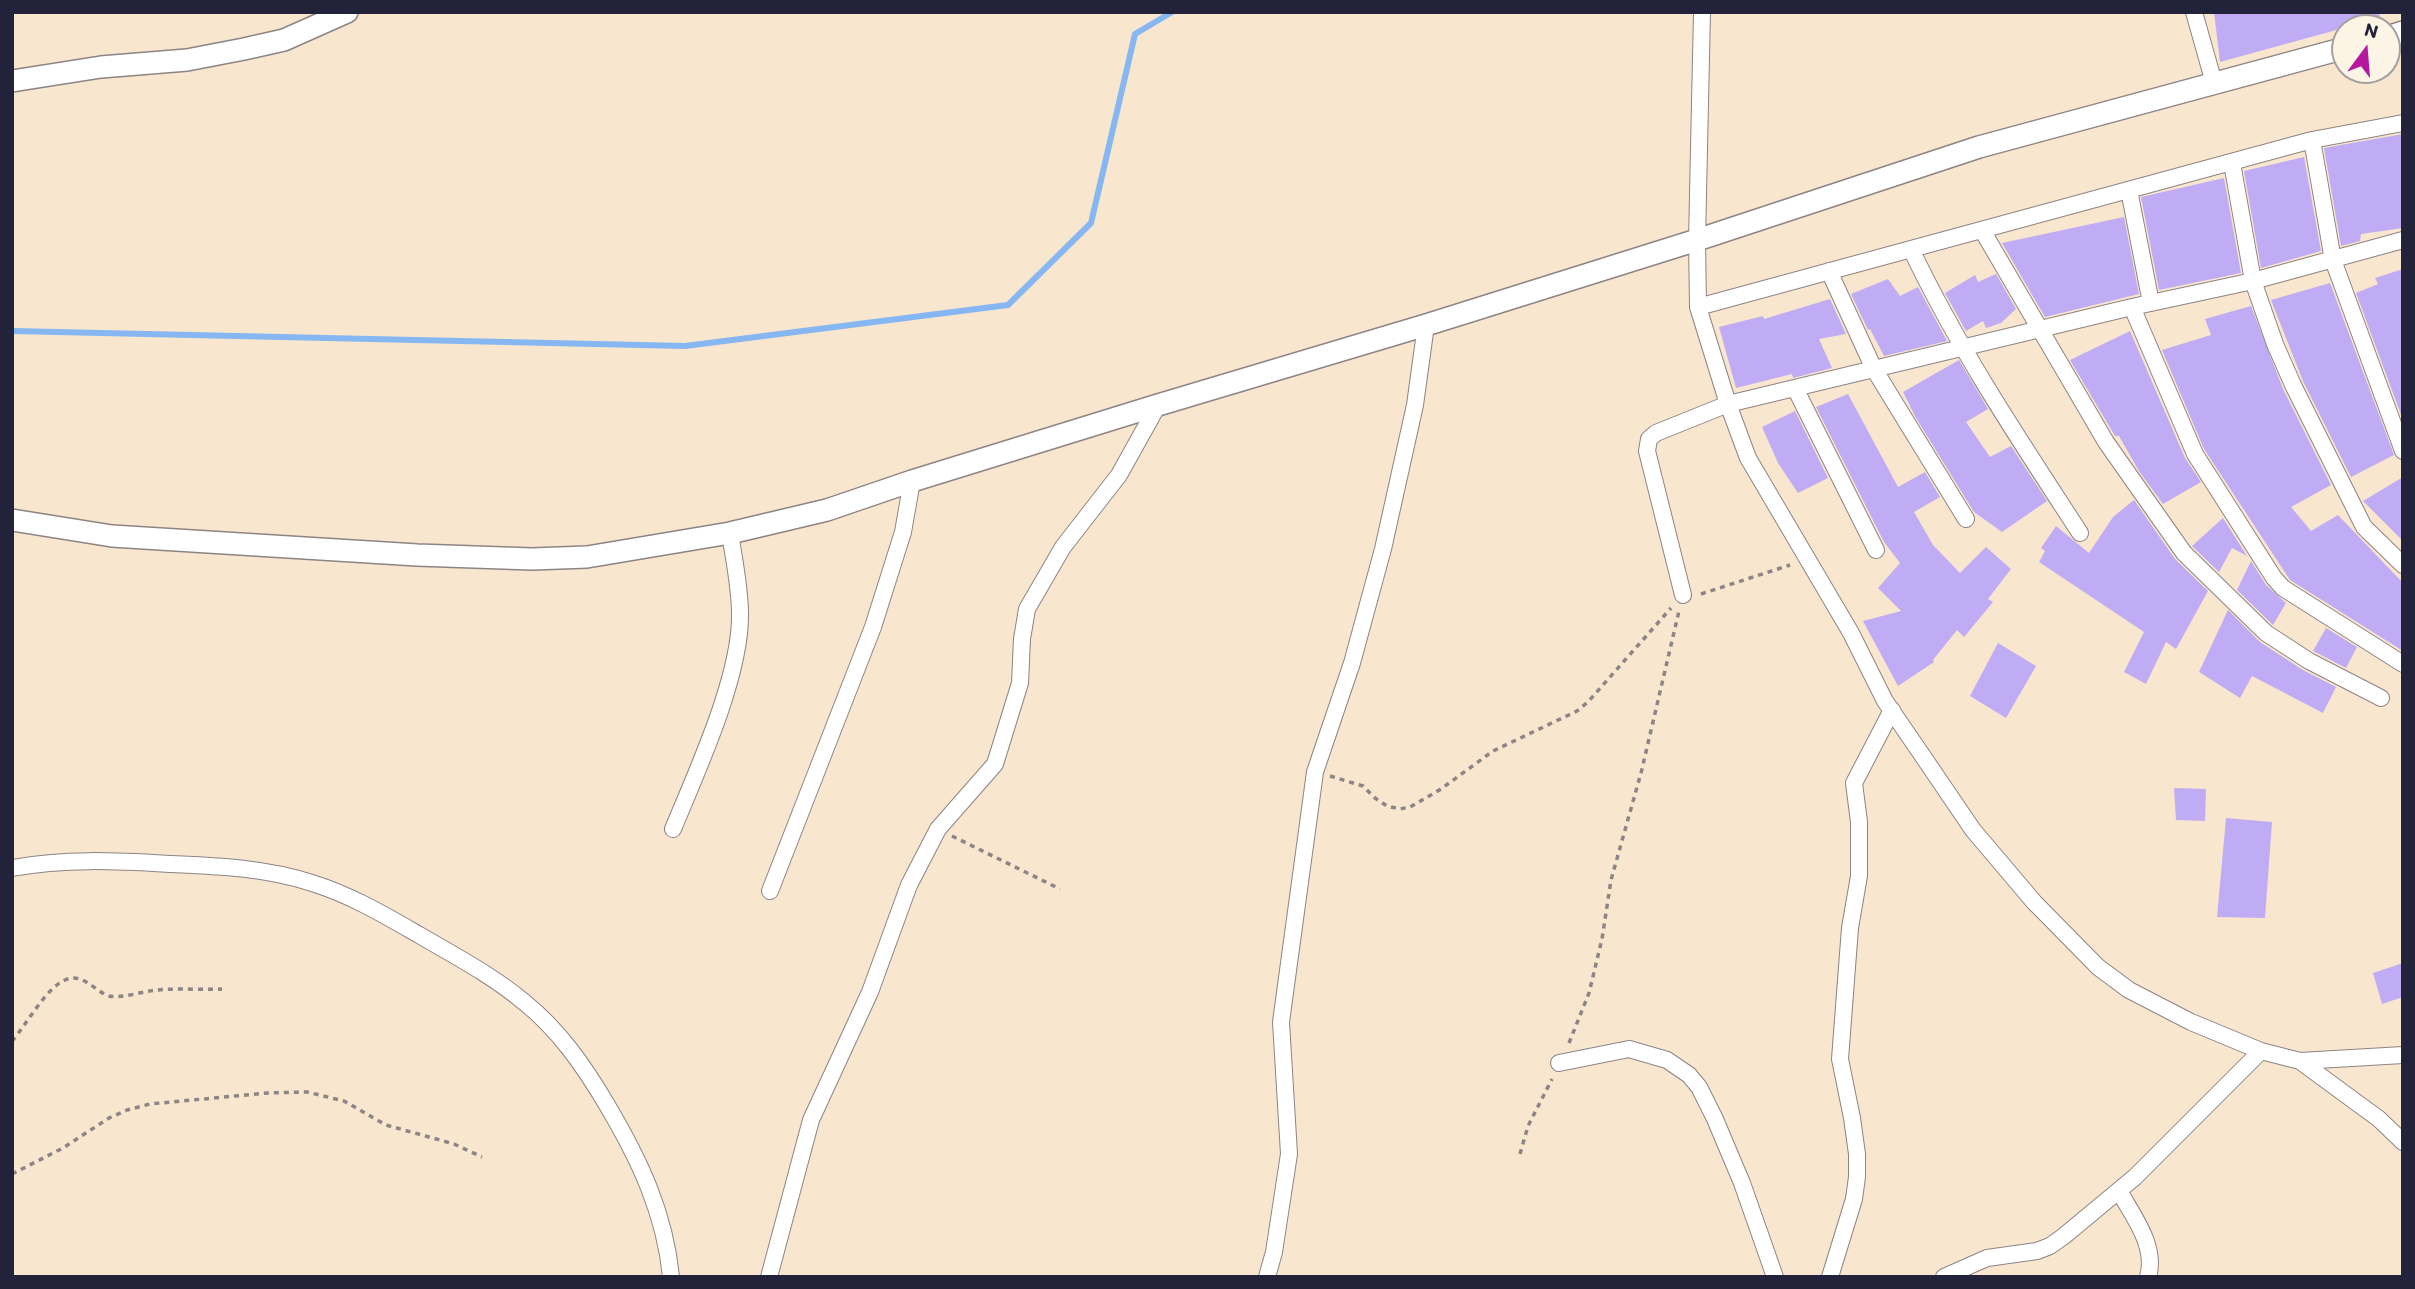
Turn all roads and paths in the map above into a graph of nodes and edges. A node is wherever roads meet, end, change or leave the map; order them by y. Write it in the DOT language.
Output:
graph roads {
  1 [pos="347,12"];
  2 [pos="1702,12"];
  3 [pos="2194,12"];
  4 [pos="2331,52"];
  5 [pos="12,81"];
  6 [pos="2214,83"];
  7 [pos="2403,123"];
  8 [pos="2312,140"];
  9 [pos="2232,163"];
  10 [pos="2129,190"];
  11 [pos="1982,230"];
  12 [pos="1697,240"];
  13 [pos="2403,240"];
  14 [pos="1911,249"];
  15 [pos="2333,260"];
  16 [pos="1829,271"];
  17 [pos="2253,281"];
  18 [pos="2151,303"];
  19 [pos="1699,307"];
  20 [pos="2132,307"];
  21 [pos="1426,325"];
  22 [pos="2041,330"];
  23 [pos="1963,347"];
  24 [pos="1874,369"];
  25 [pos="1795,388"];
  26 [pos="1728,404"];
  27 [pos="1158,405"];
  28 [pos="2403,451"];
  29 [pos="912,481"];
  30 [pos="1966,519"];
  31 [pos="12,520"];
  32 [pos="730,533"];
  33 [pos="2080,533"];
  34 [pos="1877,550"];
  35 [pos="1808,558"];
  36 [pos="2403,565"];
  37 [pos="1683,595"];
  38 [pos="2403,664"];
  39 [pos="2381,698"];
  40 [pos="1892,710"];
  41 [pos="1315,772"];
  42 [pos="673,829"];
  43 [pos="938,829"];
  44 [pos="12,868"];
  45 [pos="1060,889"];
  46 [pos="770,891"];
  47 [pos="222,989"];
  48 [pos="12,1041"];
  49 [pos="2261,1051"];
  50 [pos="2403,1055"];
  51 [pos="2300,1060"];
  52 [pos="1559,1063"];
  53 [pos="2403,1142"];
  54 [pos="1520,1154"];
  55 [pos="482,1157"];
  56 [pos="12,1174"];
  57 [pos="2119,1191"];
  58 [pos="671,1277"];
  59 [pos="769,1277"];
  60 [pos="1268,1277"];
  61 [pos="1775,1277"];
  62 [pos="1830,1277"];
  63 [pos="1944,1277"];
  64 [pos="2148,1277"];
  1 -- 5 [label="street"];
  2 -- 12 [label="street"];
  3 -- 6 [label="street"];
  4 -- 6 [label="street"];
  6 -- 12 [label="street"];
  7 -- 8 [label="street"];
  8 -- 9 [label="street"];
  8 -- 15 [label="street"];
  9 -- 10 [label="street"];
  9 -- 17 [label="street"];
  10 -- 11 [label="street"];
  10 -- 18 [label="street"];
  11 -- 14 [label="street"];
  11 -- 22 [label="street"];
  12 -- 19 [label="street"];
  12 -- 21 [label="street"];
  13 -- 15 [label="street"];
  14 -- 16 [label="street"];
  14 -- 23 [label="street"];
  15 -- 17 [label="street"];
  15 -- 28 [label="street"];
  16 -- 19 [label="street"];
  16 -- 24 [label="street"];
  17 -- 18 [label="street"];
  17 -- 36 [label="street"];
  18 -- 20 [label="street"];
  19 -- 26 [label="street"];
  20 -- 22 [label="street"];
  20 -- 38 [label="street"];
  21 -- 27 [label="street"];
  21 -- 41 [label="street"];
  22 -- 23 [label="street"];
  22 -- 39 [label="street"];
  23 -- 24 [label="street"];
  23 -- 33 [label="street"];
  24 -- 25 [label="street"];
  24 -- 30 [label="street"];
  25 -- 26 [label="street"];
  25 -- 34 [label="street"];
  26 -- 35 [label="street"];
  26 -- 37 [label="street"];
  27 -- 29 [label="street"];
  27 -- 43 [label="street"];
  29 -- 32 [label="street"];
  29 -- 46 [label="street"];
  31 -- 32 [label="street"];
  32 -- 42 [label="street"];
  35 -- 37 [label="path"];
  35 -- 40 [label="street"];
  37 -- 41 [label="path"];
  37 -- 52 [label="path"];
  40 -- 49 [label="street"];
  40 -- 62 [label="street"];
  41 -- 60 [label="street"];
  43 -- 45 [label="path"];
  43 -- 59 [label="street"];
  44 -- 58 [label="street"];
  47 -- 48 [label="path"];
  49 -- 51 [label="street"];
  49 -- 57 [label="street"];
  50 -- 51 [label="street"];
  51 -- 53 [label="street"];
  52 -- 54 [label="path"];
  52 -- 61 [label="street"];
  55 -- 56 [label="path"];
  57 -- 63 [label="street"];
  57 -- 64 [label="street"];
}
